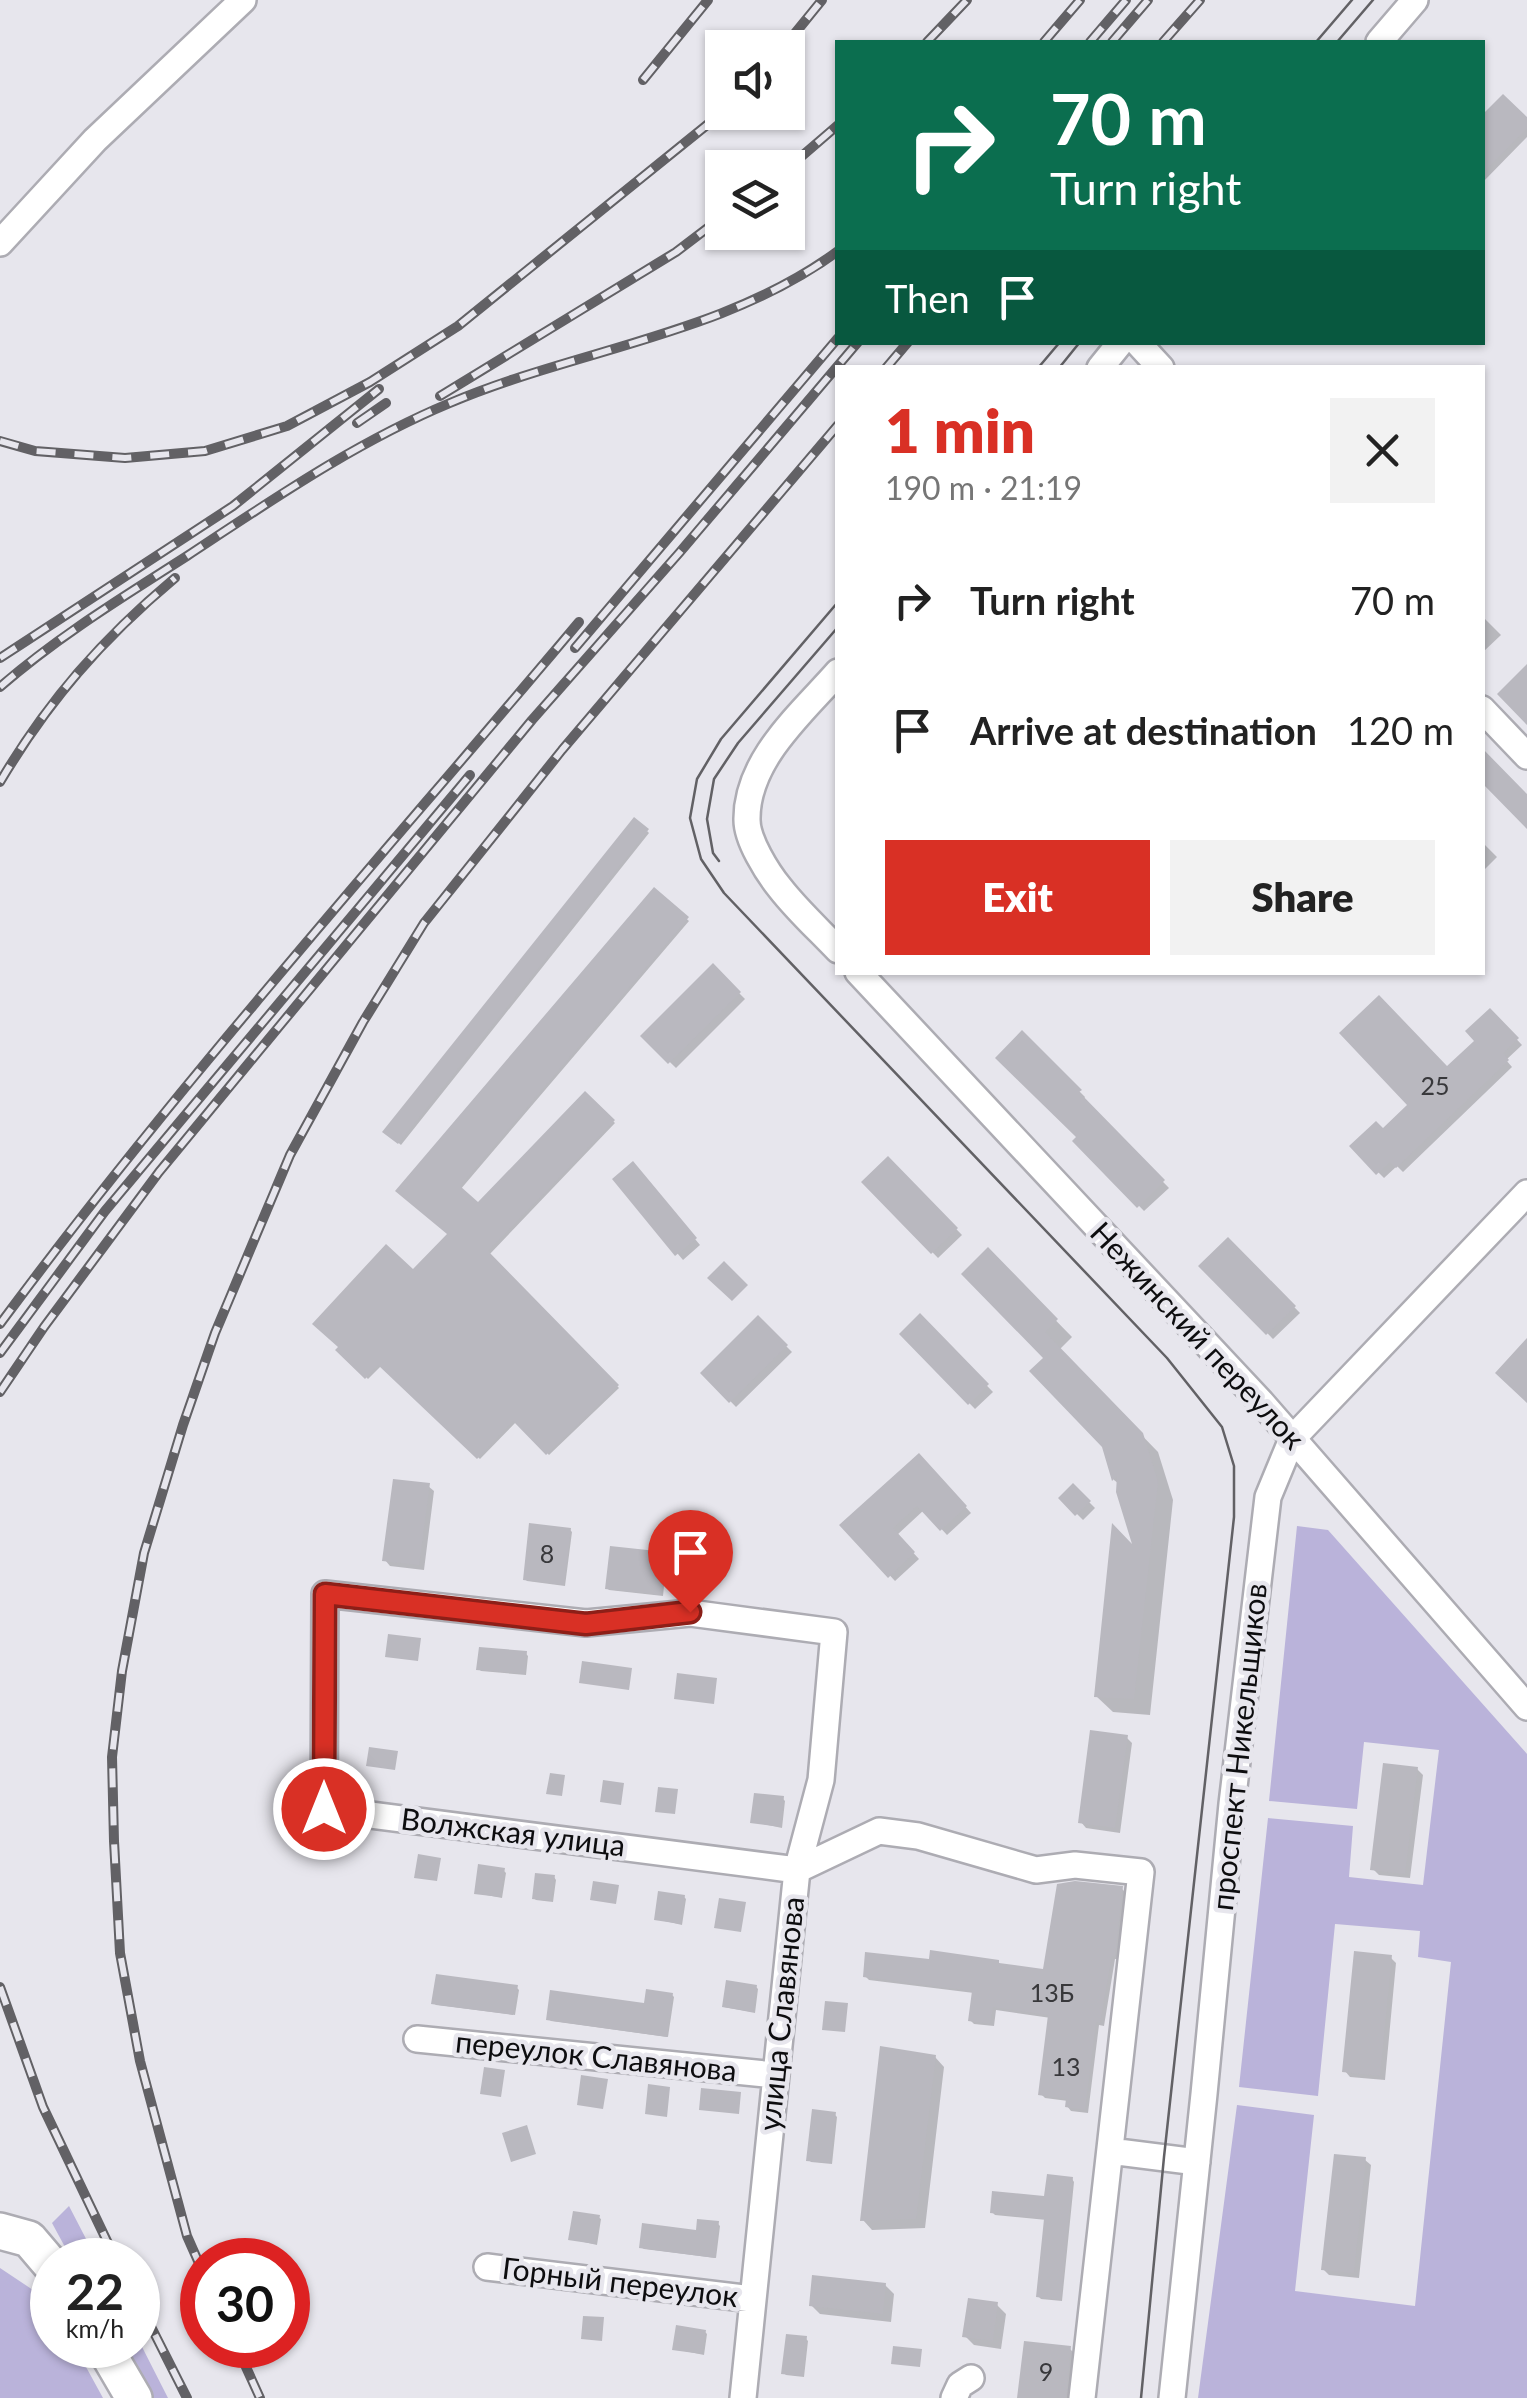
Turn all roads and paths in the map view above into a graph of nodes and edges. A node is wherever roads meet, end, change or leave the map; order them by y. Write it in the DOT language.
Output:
graph roads {
  1 [pos="244,0"];
  2 [pos="1416,0"];
  3 [pos="1381,40"];
  4 [pos="0,243"];
  5 [pos="1119,345"];
  6 [pos="1140,345"];
  7 [pos="1102,365"];
  8 [pos="1158,365"];
  9 [pos="835,675"];
  10 [pos="1485,712"];
  11 [pos="1527,756"];
  12 [pos="835,947"];
  13 [pos="861,975"];
  14 [pos="1527,1193"];
  15 [pos="1292,1438"];
  16 [pos="325,1594"];
  17 [pos="1527,1707"];
  18 [pos="797,1870"];
  19 [pos="418,2039"];
  20 [pos="775,2075"];
  21 [pos="1110,2151"];
  22 [pos="1196,2162"];
  23 [pos="0,2231"];
  24 [pos="30,2240"];
  25 [pos="487,2267"];
  26 [pos="752,2300"];
  27 [pos="117,2368"];
  28 [pos="134,2398"];
  29 [pos="743,2398"];
  30 [pos="1082,2398"];
  31 [pos="1172,2398"];
  1 -- 4 [label="street"];
  2 -- 3 [label="street"];
  5 -- 7 [label="street"];
  6 -- 8 [label="street"];
  9 -- 12 [label="street"];
  10 -- 11 [label="street"];
  13 -- 15 [label="street, Нежинский переулок"];
  14 -- 15 [label="street, проспект Никельщиков"];
  15 -- 17 [label="street, Нежинский переулок"];
  15 -- 22 [label="street, проспект Никельщиков"];
  16 -- 18 [label="street, Волжская улица"];
  16 -- 18 [label="street, улица Славянова"];
  18 -- 20 [label="street, улица Славянова"];
  18 -- 21 [label="street"];
  19 -- 20 [label="street, переулок Славянова"];
  20 -- 26 [label="street, улица Славянова"];
  21 -- 22 [label="street"];
  21 -- 30 [label="street"];
  22 -- 31 [label="street, проспект Никельщиков"];
  23 -- 24 [label="main road"];
  25 -- 26 [label="street, Горный переулок"];
  26 -- 29 [label="street, улица Славянова"];
  27 -- 28 [label="main road"];
}
